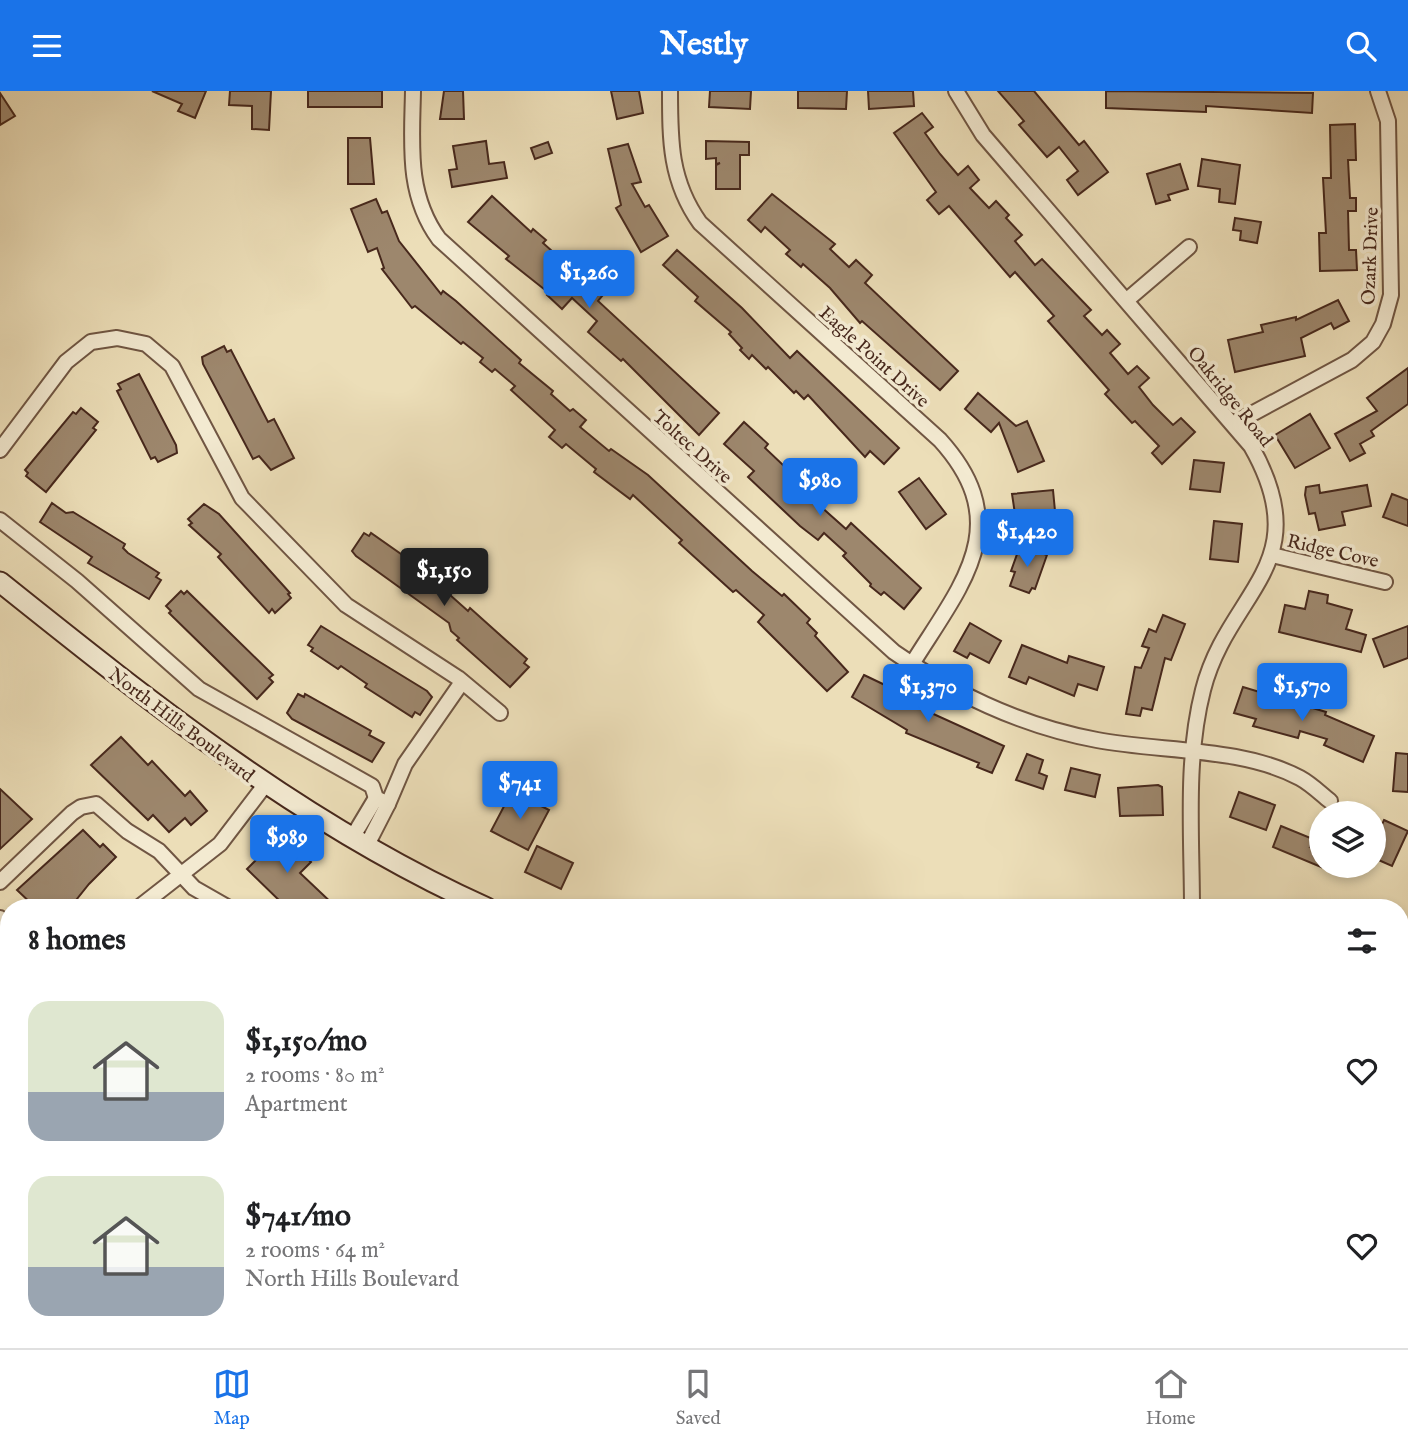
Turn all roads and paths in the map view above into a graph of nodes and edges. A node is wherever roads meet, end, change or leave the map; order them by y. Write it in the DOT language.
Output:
graph roads {
  1 [pos="413,91"];
  2 [pos="670,91"];
  3 [pos="956,91"];
  4 [pos="1377,91"];
  5 [pos="1189,247"];
  6 [pos="1127,300"];
  7 [pos="1233,424"];
  8 [pos="0,450"];
  9 [pos="0,520"];
  10 [pos="1272,555"];
  11 [pos="0,582"];
  12 [pos="1385,582"];
  13 [pos="912,664"];
  14 [pos="462,682"];
  15 [pos="500,713"];
  16 [pos="1193,750"];
  17 [pos="265,785"];
  18 [pos="382,801"];
  19 [pos="1330,801"];
  20 [pos="359,843"];
  21 [pos="181,874"];
  22 [pos="0,882"];
  23 [pos="149,899"];
  24 [pos="213,899"];
  25 [pos="469,899"];
  26 [pos="1192,899"];
  1 -- 13 [label="street, Toltec Drive"];
  2 -- 13 [label="street, Eagle Point Drive"];
  3 -- 6 [label="street, Oakridge Road"];
  4 -- 7 [label="street, Ozark Drive"];
  5 -- 6 [label="street"];
  6 -- 7 [label="street, Oakridge Road"];
  7 -- 10 [label="street, Oakridge Road"];
  8 -- 14 [label="street"];
  9 -- 18 [label="street"];
  10 -- 12 [label="street, Ridge Cove"];
  10 -- 16 [label="street, Oakridge Road"];
  11 -- 17 [label="street, North Hills Boulevard"];
  13 -- 16 [label="street, Toltec Drive"];
  14 -- 15 [label="street"];
  14 -- 18 [label="street"];
  16 -- 19 [label="street, Toltec Drive"];
  16 -- 26 [label="street, Oakridge Road"];
  17 -- 20 [label="street, North Hills Boulevard"];
  17 -- 21 [label="street"];
  18 -- 20 [label="street"];
  20 -- 25 [label="street, North Hills Boulevard"];
  21 -- 22 [label="street"];
  21 -- 23 [label="street"];
  21 -- 24 [label="street"];
}
